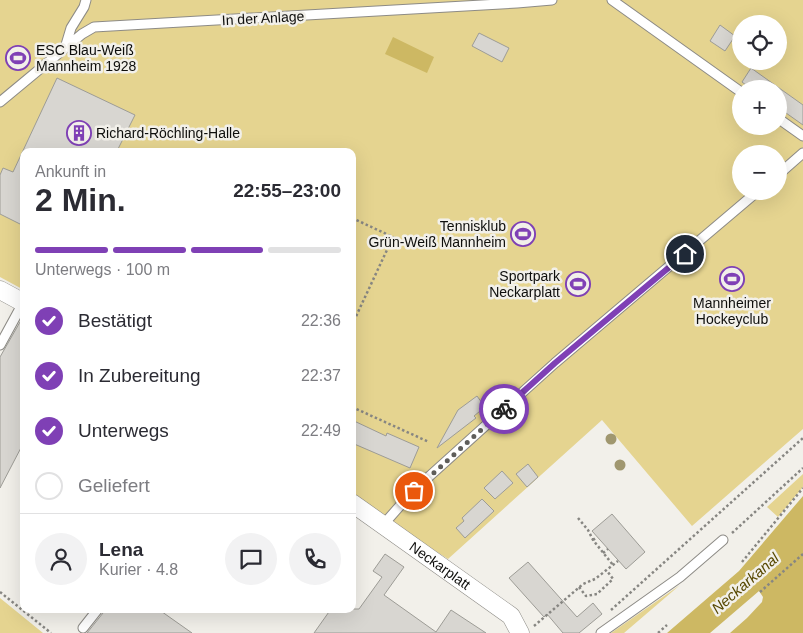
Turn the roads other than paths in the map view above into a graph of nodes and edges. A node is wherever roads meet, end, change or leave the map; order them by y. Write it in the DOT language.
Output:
graph roads {
  1 [pos="86,0"];
  2 [pos="552,0"];
  3 [pos="612,0"];
  4 [pos="65,48"];
  5 [pos="732,86"];
  6 [pos="0,102"];
  7 [pos="787,124"];
  8 [pos="803,136"];
  9 [pos="803,153"];
  10 [pos="787,167"];
  11 [pos="747,200"];
  12 [pos="0,290"];
  13 [pos="20,301"];
  14 [pos="20,308"];
  15 [pos="0,345"];
  16 [pos="356,506"];
  17 [pos="383,525"];
  18 [pos="723,540"];
  19 [pos="95,613"];
  20 [pos="84,628"];
  21 [pos="526,630"];
  22 [pos="601,633"];
  1 -- 4 [label="lane"];
  2 -- 4 [label="lane, In der Anlage"];
  3 -- 5 [label="lane"];
  4 -- 6 [label="lane, In der Anlage"];
  7 -- 8 [label="lane"];
  9 -- 10 [label="lane"];
  11 -- 17 [label="lane"];
  12 -- 13 [label="street"];
  14 -- 15 [label="lane"];
  16 -- 17 [label="street, Neckarplatt"];
  17 -- 21 [label="street, Neckarplatt"];
  18 -- 22 [label="lane"];
  19 -- 20 [label="lane"];
}
